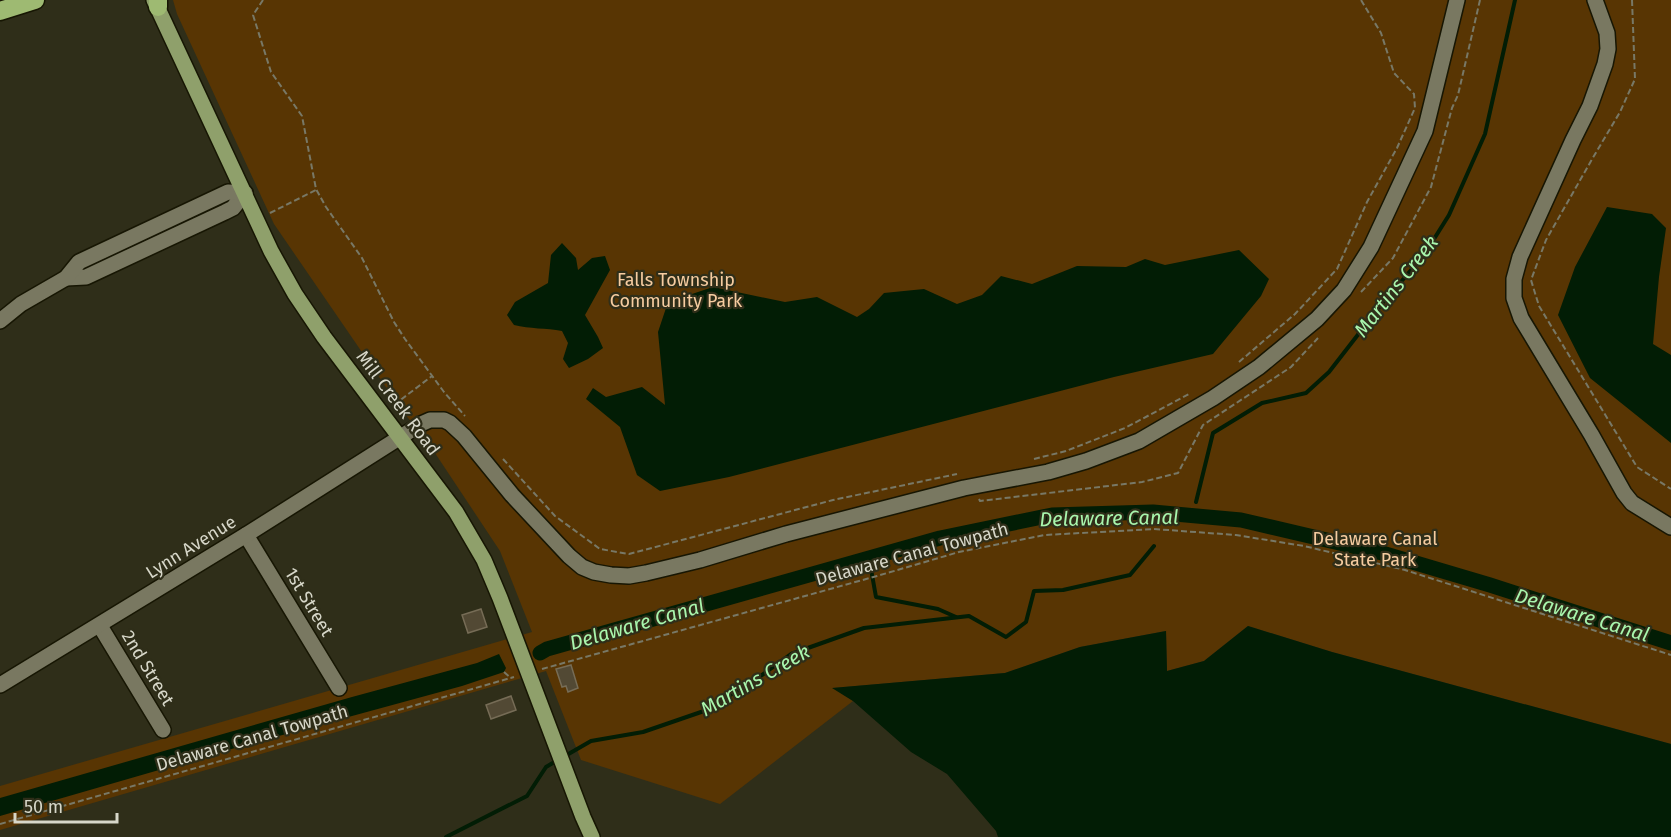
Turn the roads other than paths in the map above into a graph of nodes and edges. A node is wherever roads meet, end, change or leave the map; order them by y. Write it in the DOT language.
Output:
graph roads {
  1 [pos="35,0"];
  2 [pos="1457,0"];
  3 [pos="1595,0"];
  4 [pos="157,2"];
  5 [pos="0,11"];
  6 [pos="245,194"];
  7 [pos="0,321"];
  8 [pos="400,438"];
  9 [pos="1671,527"];
  10 [pos="246,536"];
  11 [pos="100,626"];
  12 [pos="0,685"];
  13 [pos="339,688"];
  14 [pos="163,730"];
  15 [pos="592,837"];
  1 -- 5 [label="highway"];
  2 -- 8 [label="street, Lynn Avenue"];
  3 -- 9 [label="street"];
  4 -- 6 [label="main road, Mill Creek Road"];
  6 -- 7 [label="street"];
  6 -- 8 [label="main road, Mill Creek Road"];
  8 -- 10 [label="street, Lynn Avenue"];
  8 -- 15 [label="main road, Mill Creek Road"];
  10 -- 11 [label="street, Lynn Avenue"];
  10 -- 13 [label="street, 1st Street"];
  11 -- 12 [label="street, Lynn Avenue"];
  11 -- 14 [label="street, 2nd Street"];
}
